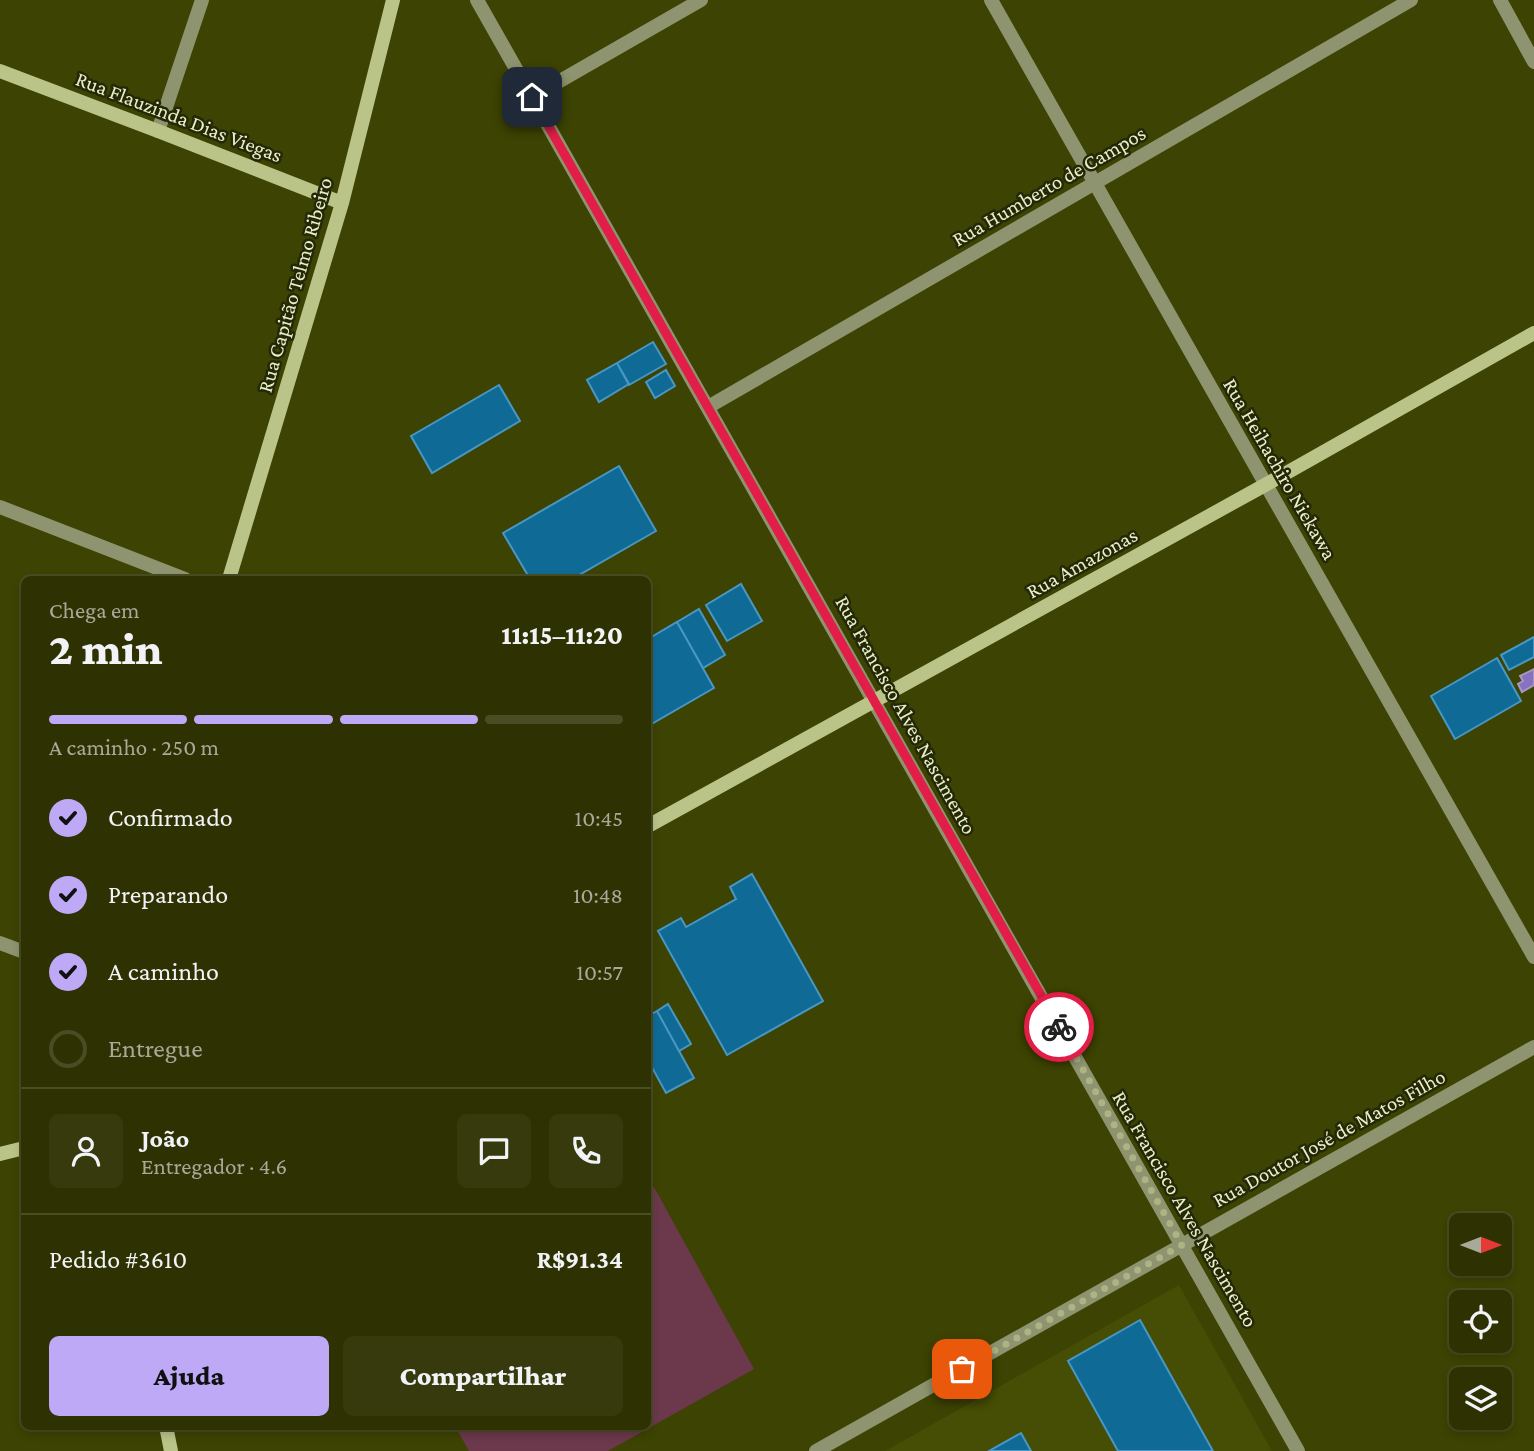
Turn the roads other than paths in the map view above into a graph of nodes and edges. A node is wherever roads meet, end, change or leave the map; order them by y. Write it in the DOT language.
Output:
graph roads {
  1 [pos="202,0"];
  2 [pos="393,0"];
  3 [pos="477,0"];
  4 [pos="701,0"];
  5 [pos="991,0"];
  6 [pos="1411,0"];
  7 [pos="1500,0"];
  8 [pos="1534,62"];
  9 [pos="0,71"];
  10 [pos="532,97"];
  11 [pos="158,131"];
  12 [pos="1095,184"];
  13 [pos="342,203"];
  14 [pos="1534,333"];
  15 [pos="708,407"];
  16 [pos="1265,485"];
  17 [pos="0,507"];
  18 [pos="177,576"];
  19 [pos="230,576"];
  20 [pos="874,702"];
  21 [pos="651,824"];
  22 [pos="0,943"];
  23 [pos="21,951"];
  24 [pos="1534,957"];
  25 [pos="1534,1047"];
  26 [pos="21,1148"];
  27 [pos="0,1154"];
  28 [pos="1182,1245"];
  29 [pos="167,1430"];
  30 [pos="171,1451"];
  31 [pos="816,1451"];
  32 [pos="1298,1451"];
  1 -- 11 [label="street"];
  2 -- 13 [label="street, Rua Capitão Telmo Ribeiro"];
  3 -- 10 [label="street, Rua Francisco Alves Nascimento"];
  4 -- 10 [label="street"];
  5 -- 12 [label="street, Rua Heihachiro Niekawa"];
  6 -- 12 [label="street, Rua Humberto de Campos"];
  7 -- 8 [label="street"];
  9 -- 11 [label="street, Rua Flauzinda Dias Viegas"];
  10 -- 15 [label="street, Rua Francisco Alves Nascimento"];
  11 -- 13 [label="street, Rua Flauzinda Dias Viegas"];
  12 -- 15 [label="street, Rua Humberto de Campos"];
  12 -- 16 [label="street, Rua Heihachiro Niekawa"];
  13 -- 19 [label="street, Rua Capitão Telmo Ribeiro"];
  14 -- 16 [label="street, Rua Amazonas"];
  15 -- 20 [label="street, Rua Francisco Alves Nascimento"];
  16 -- 20 [label="street, Rua Amazonas"];
  16 -- 24 [label="street, Rua Heihachiro Niekawa"];
  17 -- 18 [label="street"];
  20 -- 21 [label="street, Rua Amazonas"];
  20 -- 28 [label="street, Rua Francisco Alves Nascimento"];
  22 -- 23 [label="street"];
  25 -- 28 [label="street, Rua Doutor José de Matos Filho"];
  26 -- 27 [label="street"];
  28 -- 31 [label="street, Rua Doutor José de Matos Filho"];
  28 -- 32 [label="street, Rua Francisco Alves Nascimento"];
  29 -- 30 [label="street"];
}
